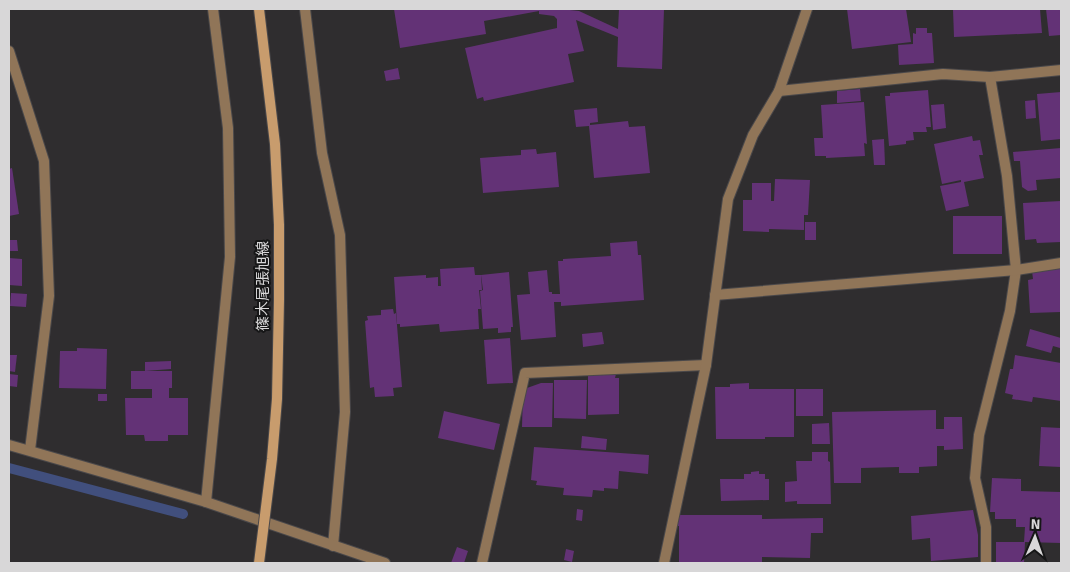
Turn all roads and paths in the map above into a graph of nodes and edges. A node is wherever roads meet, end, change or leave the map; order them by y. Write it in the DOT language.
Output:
graph roads {
  1 [pos="213,9"];
  2 [pos="259,9"];
  3 [pos="305,9"];
  4 [pos="806,9"];
  5 [pos="9,51"];
  6 [pos="1061,70"];
  7 [pos="990,77"];
  8 [pos="780,91"];
  9 [pos="1061,263"];
  10 [pos="1016,270"];
  11 [pos="715,295"];
  12 [pos="706,365"];
  13 [pos="9,445"];
  14 [pos="30,450"];
  15 [pos="206,502"];
  16 [pos="332,546"];
  17 [pos="259,563"];
  18 [pos="385,563"];
  19 [pos="482,563"];
  20 [pos="664,563"];
  21 [pos="986,563"];
  1 -- 15 [label="street"];
  2 -- 17 [label="main road, 篠木尾張旭線, bridge"];
  3 -- 16 [label="street"];
  4 -- 8 [label="street"];
  5 -- 14 [label="street"];
  6 -- 7 [label="street"];
  7 -- 8 [label="street"];
  7 -- 10 [label="street"];
  8 -- 11 [label="street"];
  9 -- 10 [label="street"];
  10 -- 11 [label="street"];
  10 -- 21 [label="street"];
  11 -- 12 [label="street"];
  12 -- 19 [label="street"];
  12 -- 20 [label="street"];
  13 -- 14 [label="street"];
  14 -- 15 [label="street"];
  15 -- 16 [label="street"];
  16 -- 18 [label="street"];
}
